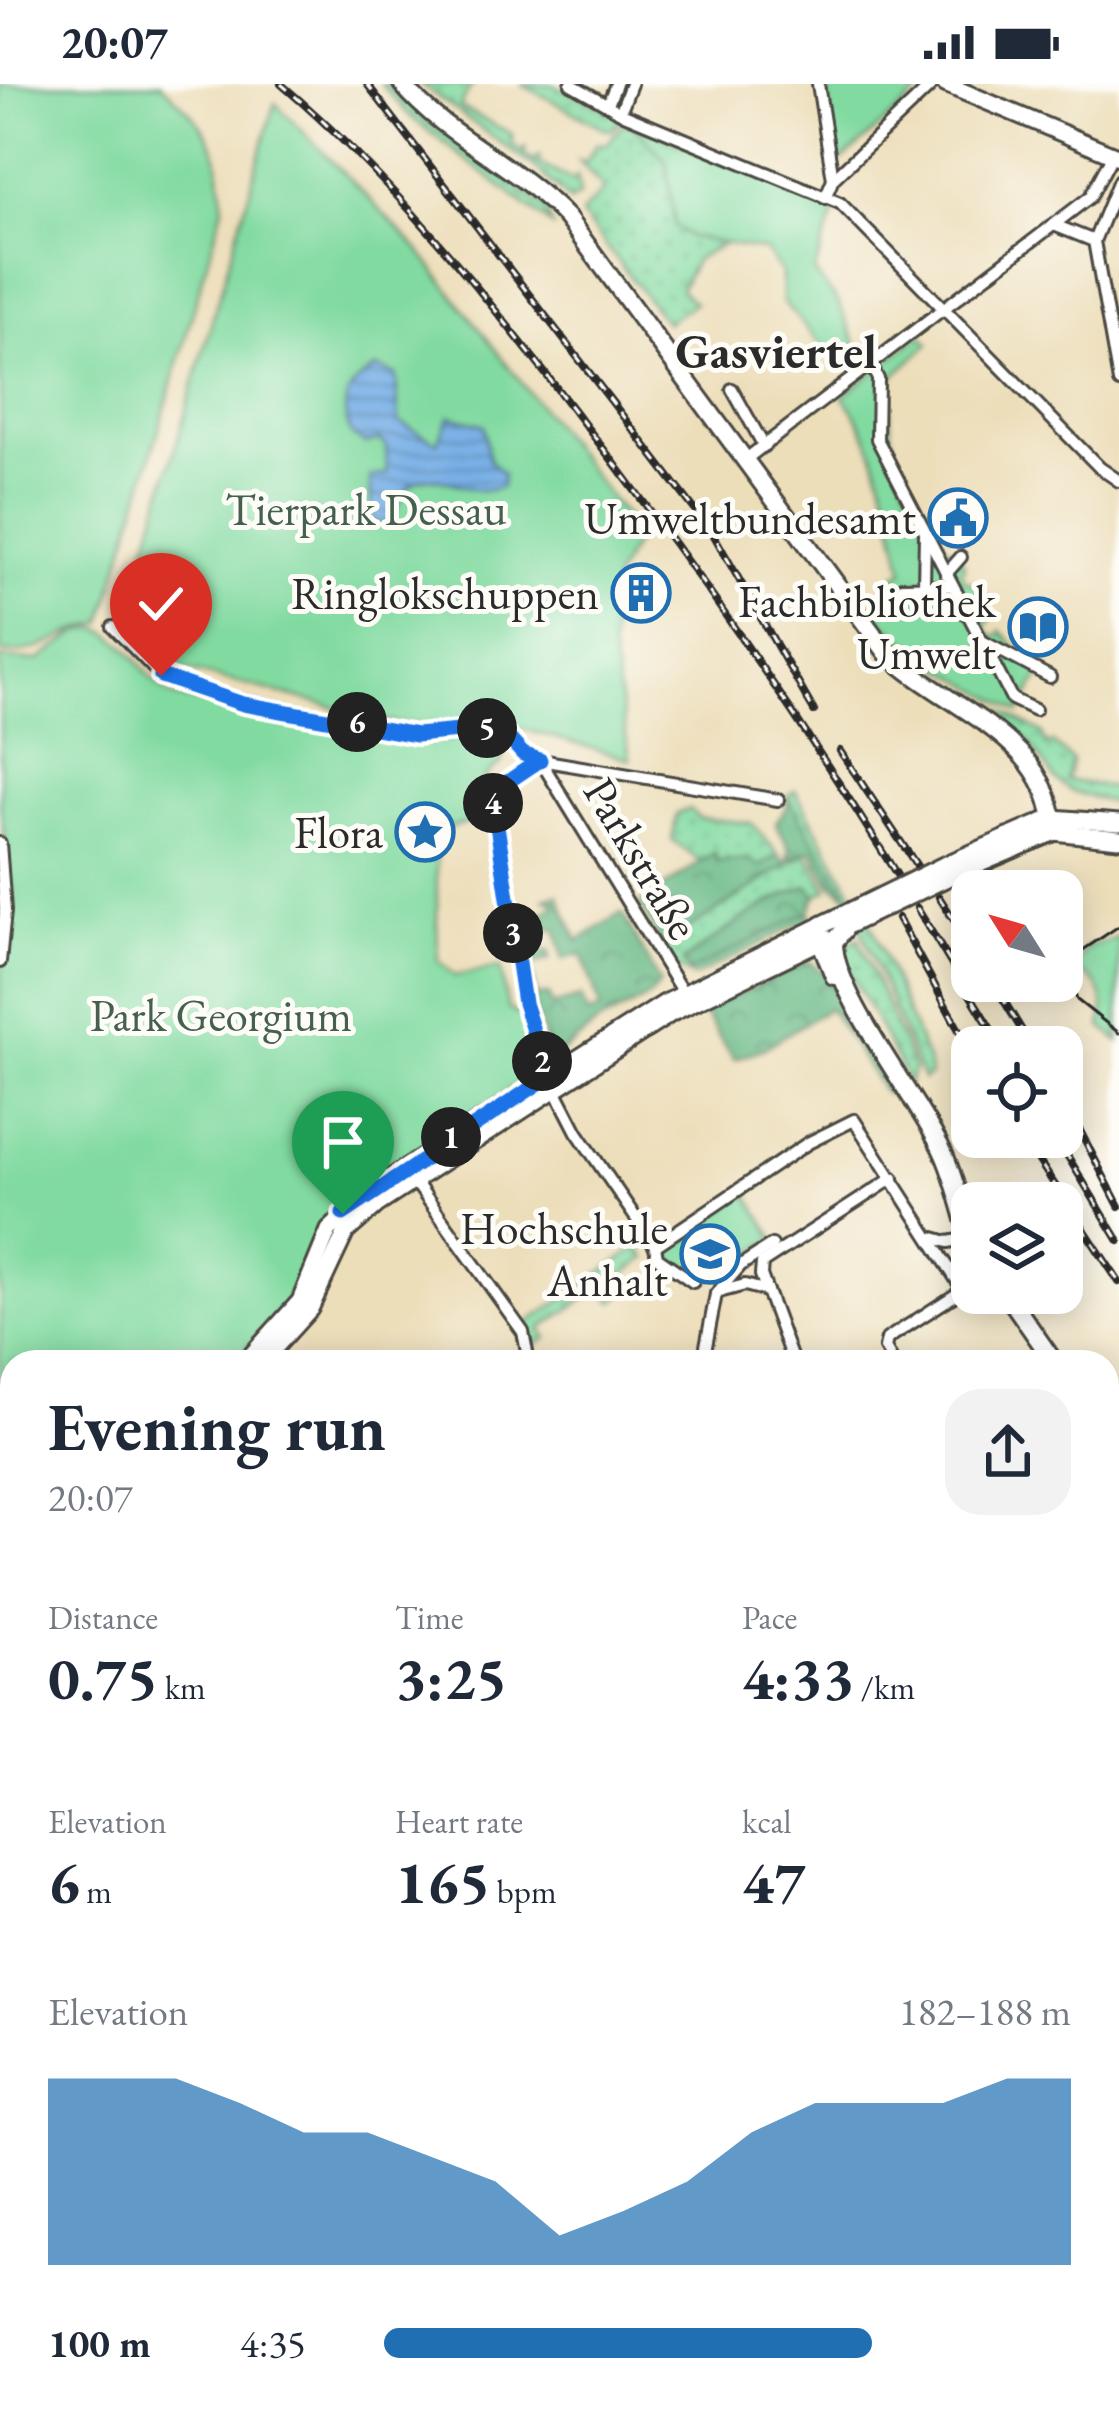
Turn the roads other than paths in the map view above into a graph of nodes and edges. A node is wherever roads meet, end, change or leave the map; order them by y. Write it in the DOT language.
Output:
graph roads {
  1 [pos="402,84"];
  2 [pos="571,84"];
  3 [pos="616,84"];
  4 [pos="631,84"];
  5 [pos="818,84"];
  6 [pos="933,84"];
  7 [pos="945,84"];
  8 [pos="609,101"];
  9 [pos="621,110"];
  10 [pos="1116,155"];
  11 [pos="833,179"];
  12 [pos="1119,180"];
  13 [pos="825,198"];
  14 [pos="1054,225"];
  15 [pos="1094,242"];
  16 [pos="941,308"];
  17 [pos="871,365"];
  18 [pos="1119,382"];
  19 [pos="732,389"];
  20 [pos="764,446"];
  21 [pos="746,459"];
  22 [pos="1119,481"];
  23 [pos="925,531"];
  24 [pos="936,553"];
  25 [pos="951,584"];
  26 [pos="924,585"];
  27 [pos="900,604"];
  28 [pos="113,626"];
  29 [pos="980,640"];
  30 [pos="1050,677"];
  31 [pos="1035,710"];
  32 [pos="540,760"];
  33 [pos="778,800"];
  34 [pos="1119,823"];
  35 [pos="1057,827"];
  36 [pos="1119,839"];
  37 [pos="0,843"];
  38 [pos="2,911"];
  39 [pos="834,928"];
  40 [pos="2,937"];
  41 [pos="0,962"];
  42 [pos="683,993"];
  43 [pos="551,1083"];
  44 [pos="893,1178"];
  45 [pos="414,1180"];
  46 [pos="954,1182"];
  47 [pos="934,1238"];
  48 [pos="951,1242"];
  49 [pos="772,1245"];
  50 [pos="655,1246"];
  51 [pos="693,1282"];
  52 [pos="767,1291"];
  53 [pos="716,1294"];
  54 [pos="1021,1314"];
  55 [pos="256,1350"];
  56 [pos="273,1350"];
  57 [pos="527,1350"];
  58 [pos="705,1350"];
  59 [pos="789,1350"];
  60 [pos="886,1350"];
  61 [pos="1046,1350"];
  1 -- 21 [label="main road"];
  2 -- 8 [label="street"];
  3 -- 8 [label="street"];
  4 -- 9 [label="street"];
  5 -- 11 [label="street"];
  6 -- 11 [label="street"];
  7 -- 10 [label="main road"];
  8 -- 9 [label="street"];
  9 -- 13 [label="street"];
  10 -- 14 [label="street"];
  11 -- 13 [label="street"];
  12 -- 15 [label="street"];
  13 -- 16 [label="street"];
  14 -- 15 [label="street"];
  14 -- 16 [label="street"];
  15 -- 18 [label="street"];
  16 -- 17 [label="street"];
  16 -- 22 [label="street"];
  17 -- 20 [label="street"];
  17 -- 23 [label="street"];
  19 -- 20 [label="street"];
  20 -- 21 [label="street"];
  21 -- 35 [label="main road"];
  23 -- 24 [label="street"];
  23 -- 26 [label="street"];
  24 -- 25 [label="street"];
  24 -- 25 [label="street"];
  25 -- 26 [label="street"];
  25 -- 29 [label="street"];
  26 -- 27 [label="street"];
  28 -- 32 [label="street"];
  29 -- 30 [label="street"];
  29 -- 31 [label="street"];
  32 -- 33 [label="street"];
  32 -- 42 [label="street, Parkstraße"];
  32 -- 43 [label="street"];
  34 -- 35 [label="main road"];
  35 -- 36 [label="main road"];
  35 -- 39 [label="main road, bridge"];
  37 -- 38 [label="street"];
  38 -- 40 [label="street"];
  39 -- 42 [label="main road"];
  39 -- 43 [label="main road"];
  39 -- 46 [label="main road"];
  40 -- 41 [label="street"];
  42 -- 43 [label="main road"];
  43 -- 45 [label="main road"];
  43 -- 50 [label="street"];
  43 -- 55 [label="main road"];
  44 -- 47 [label="street"];
  44 -- 50 [label="street"];
  44 -- 52 [label="street"];
  45 -- 56 [label="main road"];
  45 -- 57 [label="street"];
  47 -- 48 [label="street"];
  47 -- 60 [label="street"];
  49 -- 53 [label="street"];
  50 -- 51 [label="street"];
  52 -- 53 [label="street"];
  52 -- 59 [label="street"];
  53 -- 58 [label="street"];
  54 -- 61 [label="main road"];
}
